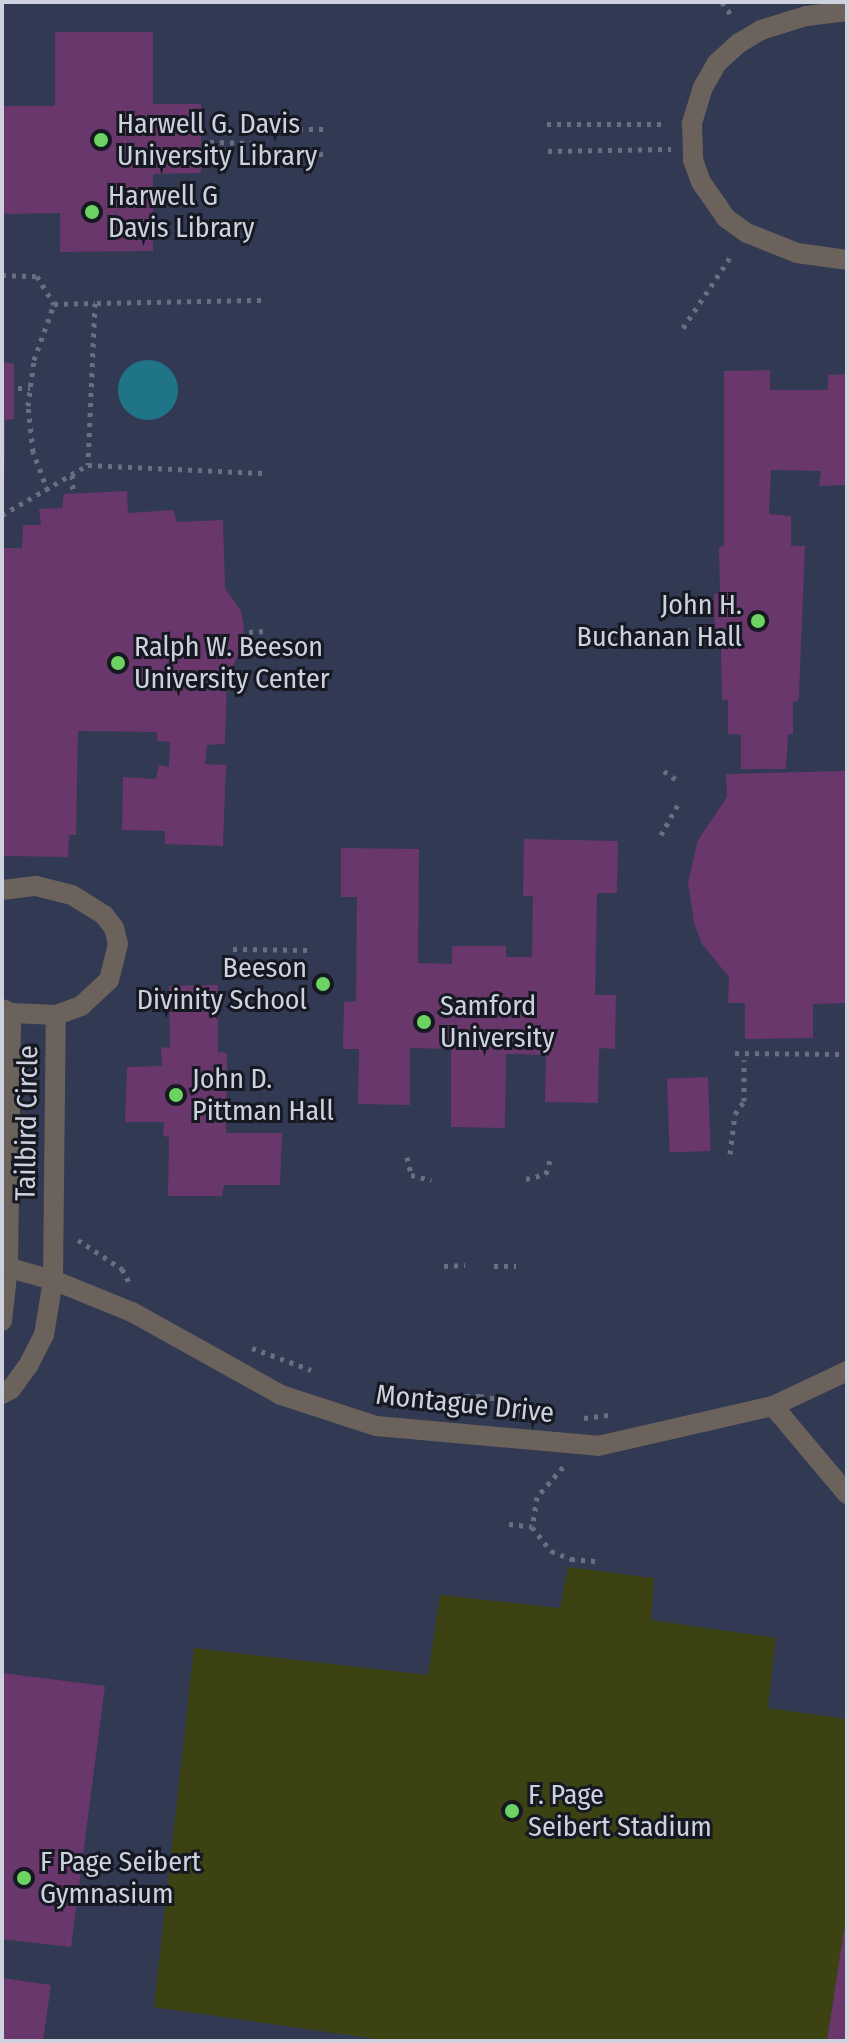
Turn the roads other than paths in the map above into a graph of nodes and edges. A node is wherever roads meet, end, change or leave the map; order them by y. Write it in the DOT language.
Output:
graph roads {
  1 [pos="847,11"];
  2 [pos="847,260"];
  3 [pos="2,890"];
  4 [pos="6,1011"];
  5 [pos="56,1015"];
  6 [pos="5,1267"];
  7 [pos="53,1280"];
  8 [pos="2,1321"];
  9 [pos="847,1371"];
  10 [pos="2,1394"];
  11 [pos="773,1406"];
  12 [pos="847,1494"];
  1 -- 2 [label="street"];
  3 -- 5 [label="street, Tailbird Circle"];
  4 -- 5 [label="street, Tailbird Circle"];
  4 -- 6 [label="street, Tailbird Circle"];
  5 -- 7 [label="street, Tailbird Circle"];
  6 -- 7 [label="street, Montague Drive"];
  6 -- 8 [label="street, Tailbird Circle"];
  7 -- 10 [label="street, Tailbird Circle"];
  7 -- 11 [label="street, Montague Drive"];
  9 -- 11 [label="street, Montague Drive"];
  11 -- 12 [label="street"];
}
